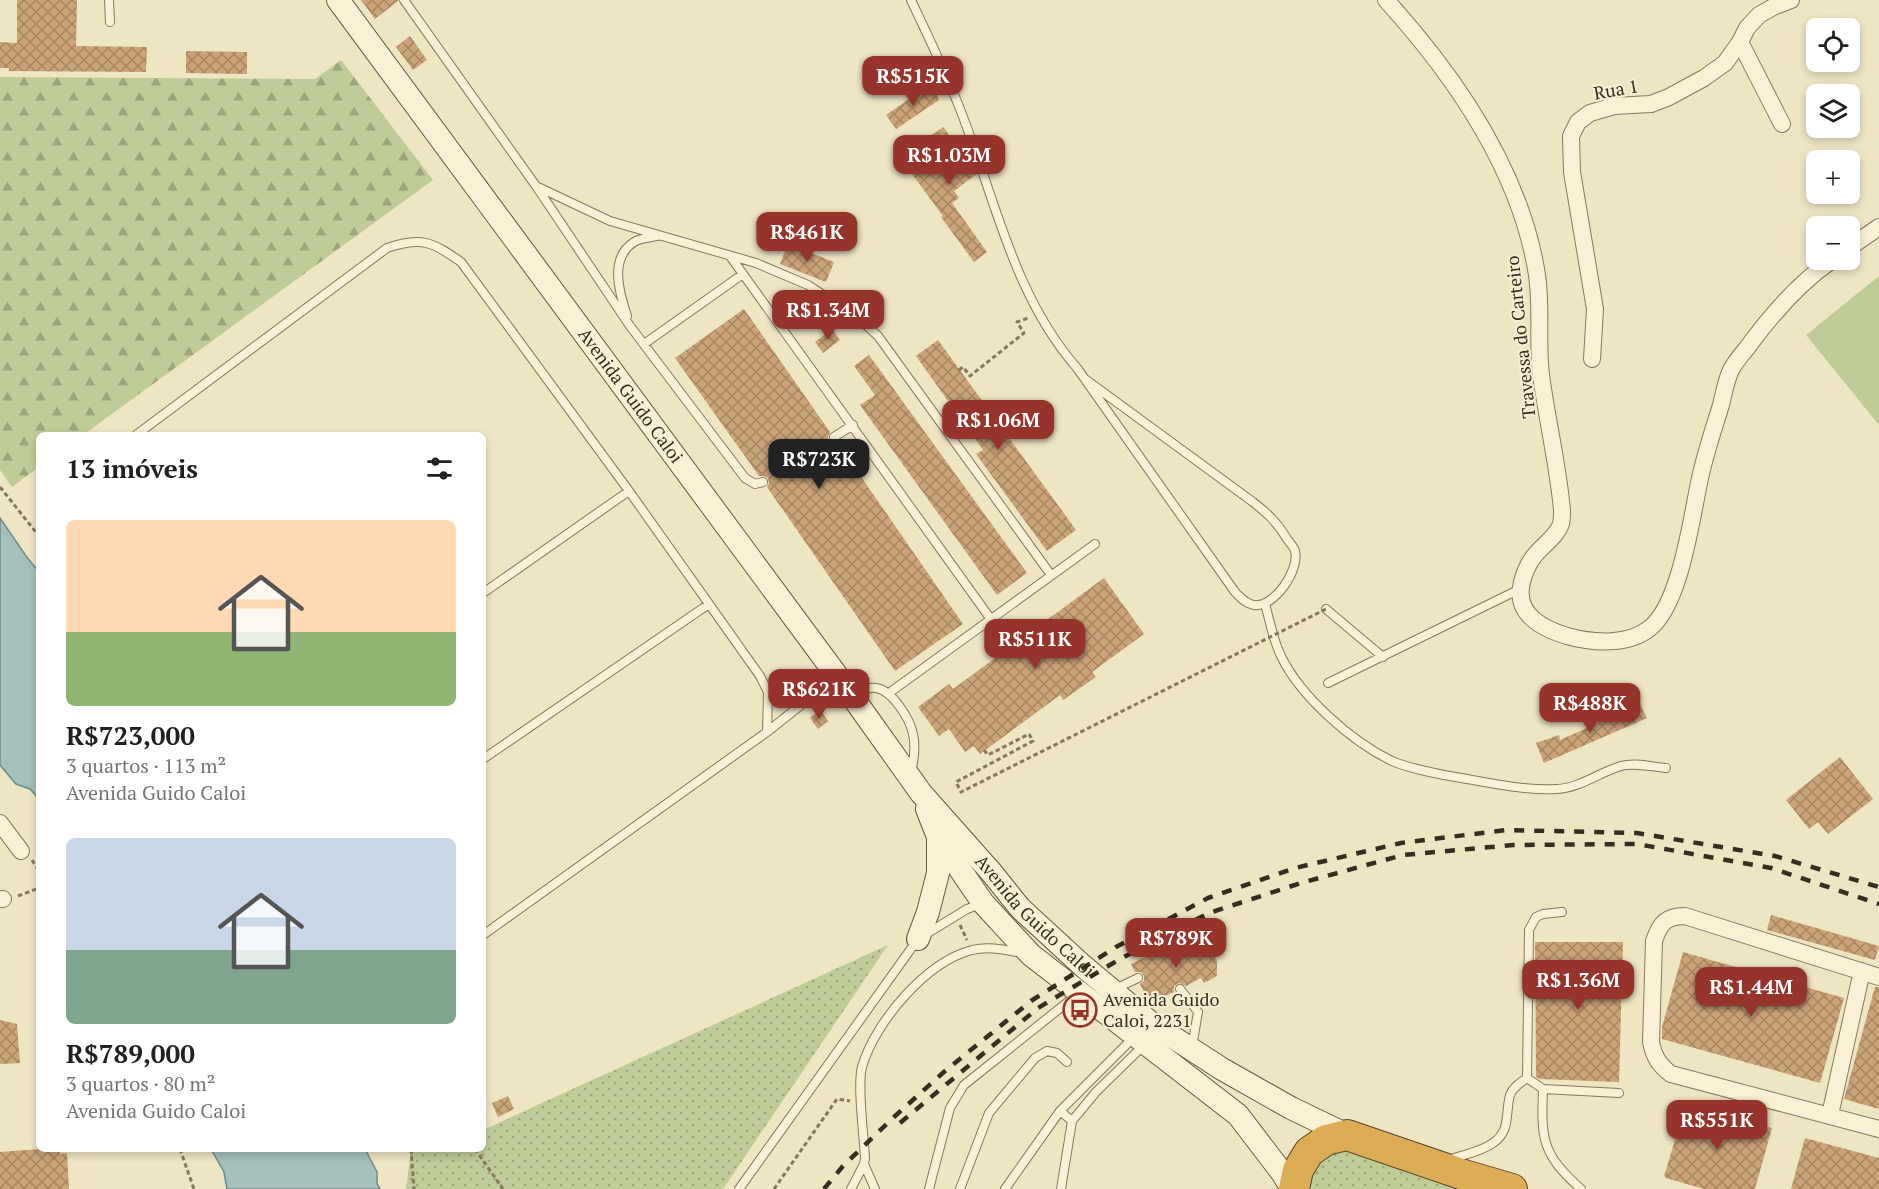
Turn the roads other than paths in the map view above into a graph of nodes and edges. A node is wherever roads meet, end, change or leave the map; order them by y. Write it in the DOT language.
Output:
graph roads {
  1 [pos="109,0"];
  2 [pos="338,0"];
  3 [pos="404,0"];
  4 [pos="911,0"];
  5 [pos="1386,0"];
  6 [pos="1791,0"];
  7 [pos="110,22"];
  8 [pos="1740,42"];
  9 [pos="1782,124"];
  10 [pos="536,186"];
  11 [pos="1879,227"];
  12 [pos="657,236"];
  13 [pos="1860,240"];
  14 [pos="730,256"];
  15 [pos="1818,270"];
  16 [pos="743,274"];
  17 [pos="630,326"];
  18 [pos="644,344"];
  19 [pos="1592,359"];
  20 [pos="1085,379"];
  21 [pos="853,425"];
  22 [pos="140,432"];
  23 [pos="834,437"];
  24 [pos="763,482"];
  25 [pos="629,491"];
  26 [pos="1095,544"];
  27 [pos="1051,575"];
  28 [pos="1521,589"];
  29 [pos="486,591"];
  30 [pos="709,604"];
  31 [pos="1265,604"];
  32 [pos="1326,609"];
  33 [pos="990,618"];
  34 [pos="1383,657"];
  35 [pos="1328,683"];
  36 [pos="843,684"];
  37 [pos="889,693"];
  38 [pos="767,732"];
  39 [pos="486,757"];
  40 [pos="1666,768"];
  41 [pos="915,786"];
  42 [pos="0,823"];
  43 [pos="938,837"];
  44 [pos="21,851"];
  45 [pos="983,903"];
  46 [pos="1020,908"];
  47 [pos="1562,912"];
  48 [pos="486,933"];
  49 [pos="918,939"];
  50 [pos="1031,955"];
  51 [pos="1862,970"];
  52 [pos="1879,977"];
  53 [pos="1138,978"];
  54 [pos="1180,989"];
  55 [pos="1112,990"];
  56 [pos="1079,993"];
  57 [pos="1141,1040"];
  58 [pos="1191,1049"];
  59 [pos="1067,1062"];
  60 [pos="1527,1078"];
  61 [pos="1544,1089"];
  62 [pos="1619,1093"];
  63 [pos="1060,1111"];
  64 [pos="1830,1115"];
  65 [pos="1072,1120"];
  66 [pos="1879,1129"];
  67 [pos="1347,1135"];
  68 [pos="864,1164"];
  69 [pos="1434,1165"];
  70 [pos="1475,1182"];
  71 [pos="739,1189"];
  72 [pos="851,1189"];
  73 [pos="875,1189"];
  74 [pos="928,1189"];
  75 [pos="960,1189"];
  76 [pos="1005,1189"];
  77 [pos="1061,1189"];
  78 [pos="1293,1189"];
  79 [pos="1512,1189"];
  80 [pos="1581,1189"];
  1 -- 7 [label="lane"];
  2 -- 36 [label="main road, Avenida Guido Caloi"];
  3 -- 10 [label="lane"];
  4 -- 20 [label="lane"];
  5 -- 28 [label="street, Travessa do Carteiro"];
  6 -- 8 [label="street, Rua 1"];
  8 -- 9 [label="street"];
  8 -- 19 [label="street, Rua 1"];
  10 -- 12 [label="lane"];
  10 -- 17 [label="lane"];
  11 -- 13 [label="street"];
  12 -- 14 [label="lane"];
  12 -- 17 [label="lane"];
  14 -- 16 [label="lane"];
  14 -- 27 [label="lane"];
  15 -- 28 [label="street"];
  16 -- 18 [label="lane"];
  16 -- 21 [label="lane"];
  17 -- 18 [label="lane"];
  18 -- 24 [label="lane"];
  20 -- 31 [label="lane"];
  20 -- 31 [label="lane"];
  21 -- 23 [label="lane"];
  21 -- 33 [label="lane"];
  22 -- 25 [label="lane"];
  25 -- 29 [label="lane"];
  25 -- 30 [label="lane"];
  26 -- 27 [label="lane"];
  27 -- 33 [label="lane"];
  28 -- 34 [label="lane"];
  30 -- 38 [label="lane"];
  30 -- 39 [label="lane"];
  31 -- 40 [label="lane"];
  32 -- 34 [label="lane"];
  33 -- 37 [label="lane"];
  34 -- 35 [label="lane"];
  36 -- 37 [label="lane"];
  36 -- 38 [label="lane"];
  36 -- 41 [label="main road, Avenida Guido Caloi"];
  37 -- 41 [label="lane"];
  38 -- 48 [label="lane"];
  41 -- 43 [label="main road, Avenida Guido Caloi"];
  41 -- 46 [label="main road, Avenida Guido Caloi"];
  42 -- 44 [label="street"];
  43 -- 45 [label="main road, Avenida Guido Caloi"];
  43 -- 49 [label="main road"];
  45 -- 46 [label="main road"];
  45 -- 49 [label="lane"];
  45 -- 50 [label="main road, Avenida Guido Caloi"];
  46 -- 55 [label="main road, Avenida Guido Caloi"];
  47 -- 60 [label="lane"];
  49 -- 71 [label="lane"];
  50 -- 56 [label="main road, Avenida Guido Caloi"];
  50 -- 68 [label="lane"];
  51 -- 52 [label="street"];
  51 -- 64 [label="street"];
  51 -- 64 [label="street"];
  53 -- 55 [label="lane"];
  54 -- 58 [label="lane"];
  55 -- 58 [label="main road, Avenida Guido Caloi"];
  56 -- 57 [label="main road, Avenida Guido Caloi"];
  56 -- 74 [label="lane"];
  57 -- 63 [label="lane"];
  57 -- 65 [label="lane"];
  57 -- 78 [label="main road, Avenida Guido Caloi"];
  58 -- 67 [label="main road, Avenida Guido Caloi"];
  59 -- 75 [label="lane"];
  60 -- 61 [label="lane"];
  60 -- 69 [label="lane"];
  61 -- 62 [label="lane"];
  61 -- 80 [label="lane"];
  63 -- 65 [label="lane"];
  63 -- 76 [label="lane"];
  64 -- 66 [label="street"];
  65 -- 77 [label="lane"];
  67 -- 69 [label="highway"];
  67 -- 78 [label="highway"];
  68 -- 72 [label="lane"];
  68 -- 73 [label="lane"];
  69 -- 70 [label="highway"];
  70 -- 79 [label="highway"];
}
